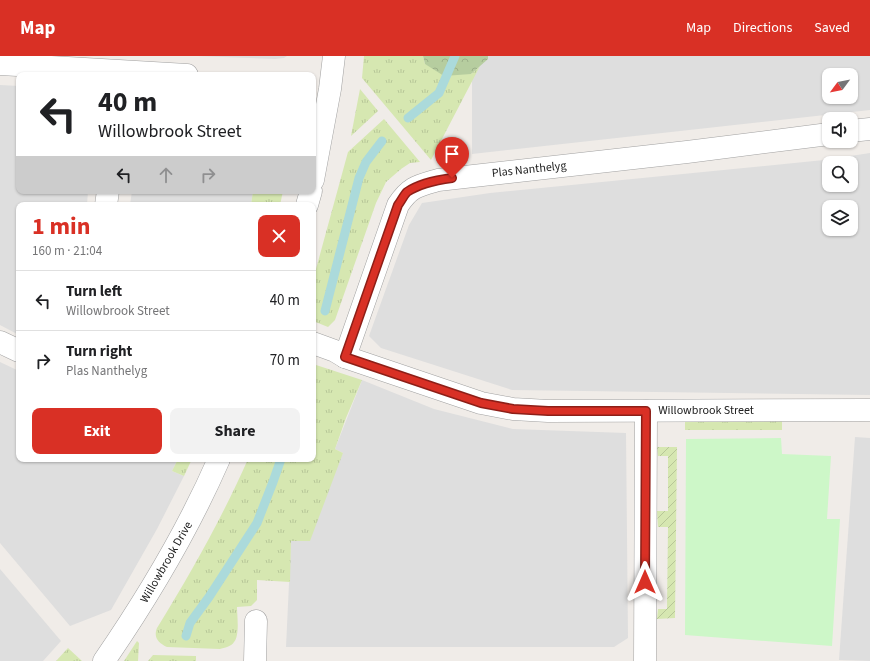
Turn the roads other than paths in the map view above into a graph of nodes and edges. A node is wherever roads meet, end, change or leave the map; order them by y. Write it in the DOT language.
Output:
graph roads {
  1 [pos="334,56"];
  2 [pos="0,64"];
  3 [pos="110,72"];
  4 [pos="321,88"];
  5 [pos="870,129"];
  6 [pos="858,130"];
  7 [pos="822,135"];
  8 [pos="316,146"];
  9 [pos="0,342"];
  10 [pos="316,344"];
  11 [pos="16,350"];
  12 [pos="345,357"];
  13 [pos="870,410"];
  14 [pos="646,411"];
  15 [pos="218,462"];
  16 [pos="256,621"];
  17 [pos="104,661"];
  18 [pos="255,661"];
  19 [pos="645,661"];
  1 -- 4 [label="street"];
  2 -- 3 [label="street"];
  4 -- 8 [label="street"];
  5 -- 6 [label="street"];
  7 -- 12 [label="street, Plas Nanthelyg"];
  9 -- 11 [label="street"];
  10 -- 12 [label="street, Willowbrook Street"];
  12 -- 14 [label="street, Willowbrook Street"];
  13 -- 14 [label="street, Willowbrook Street"];
  14 -- 19 [label="street"];
  15 -- 17 [label="street, Willowbrook Drive"];
  16 -- 18 [label="street"];
}
